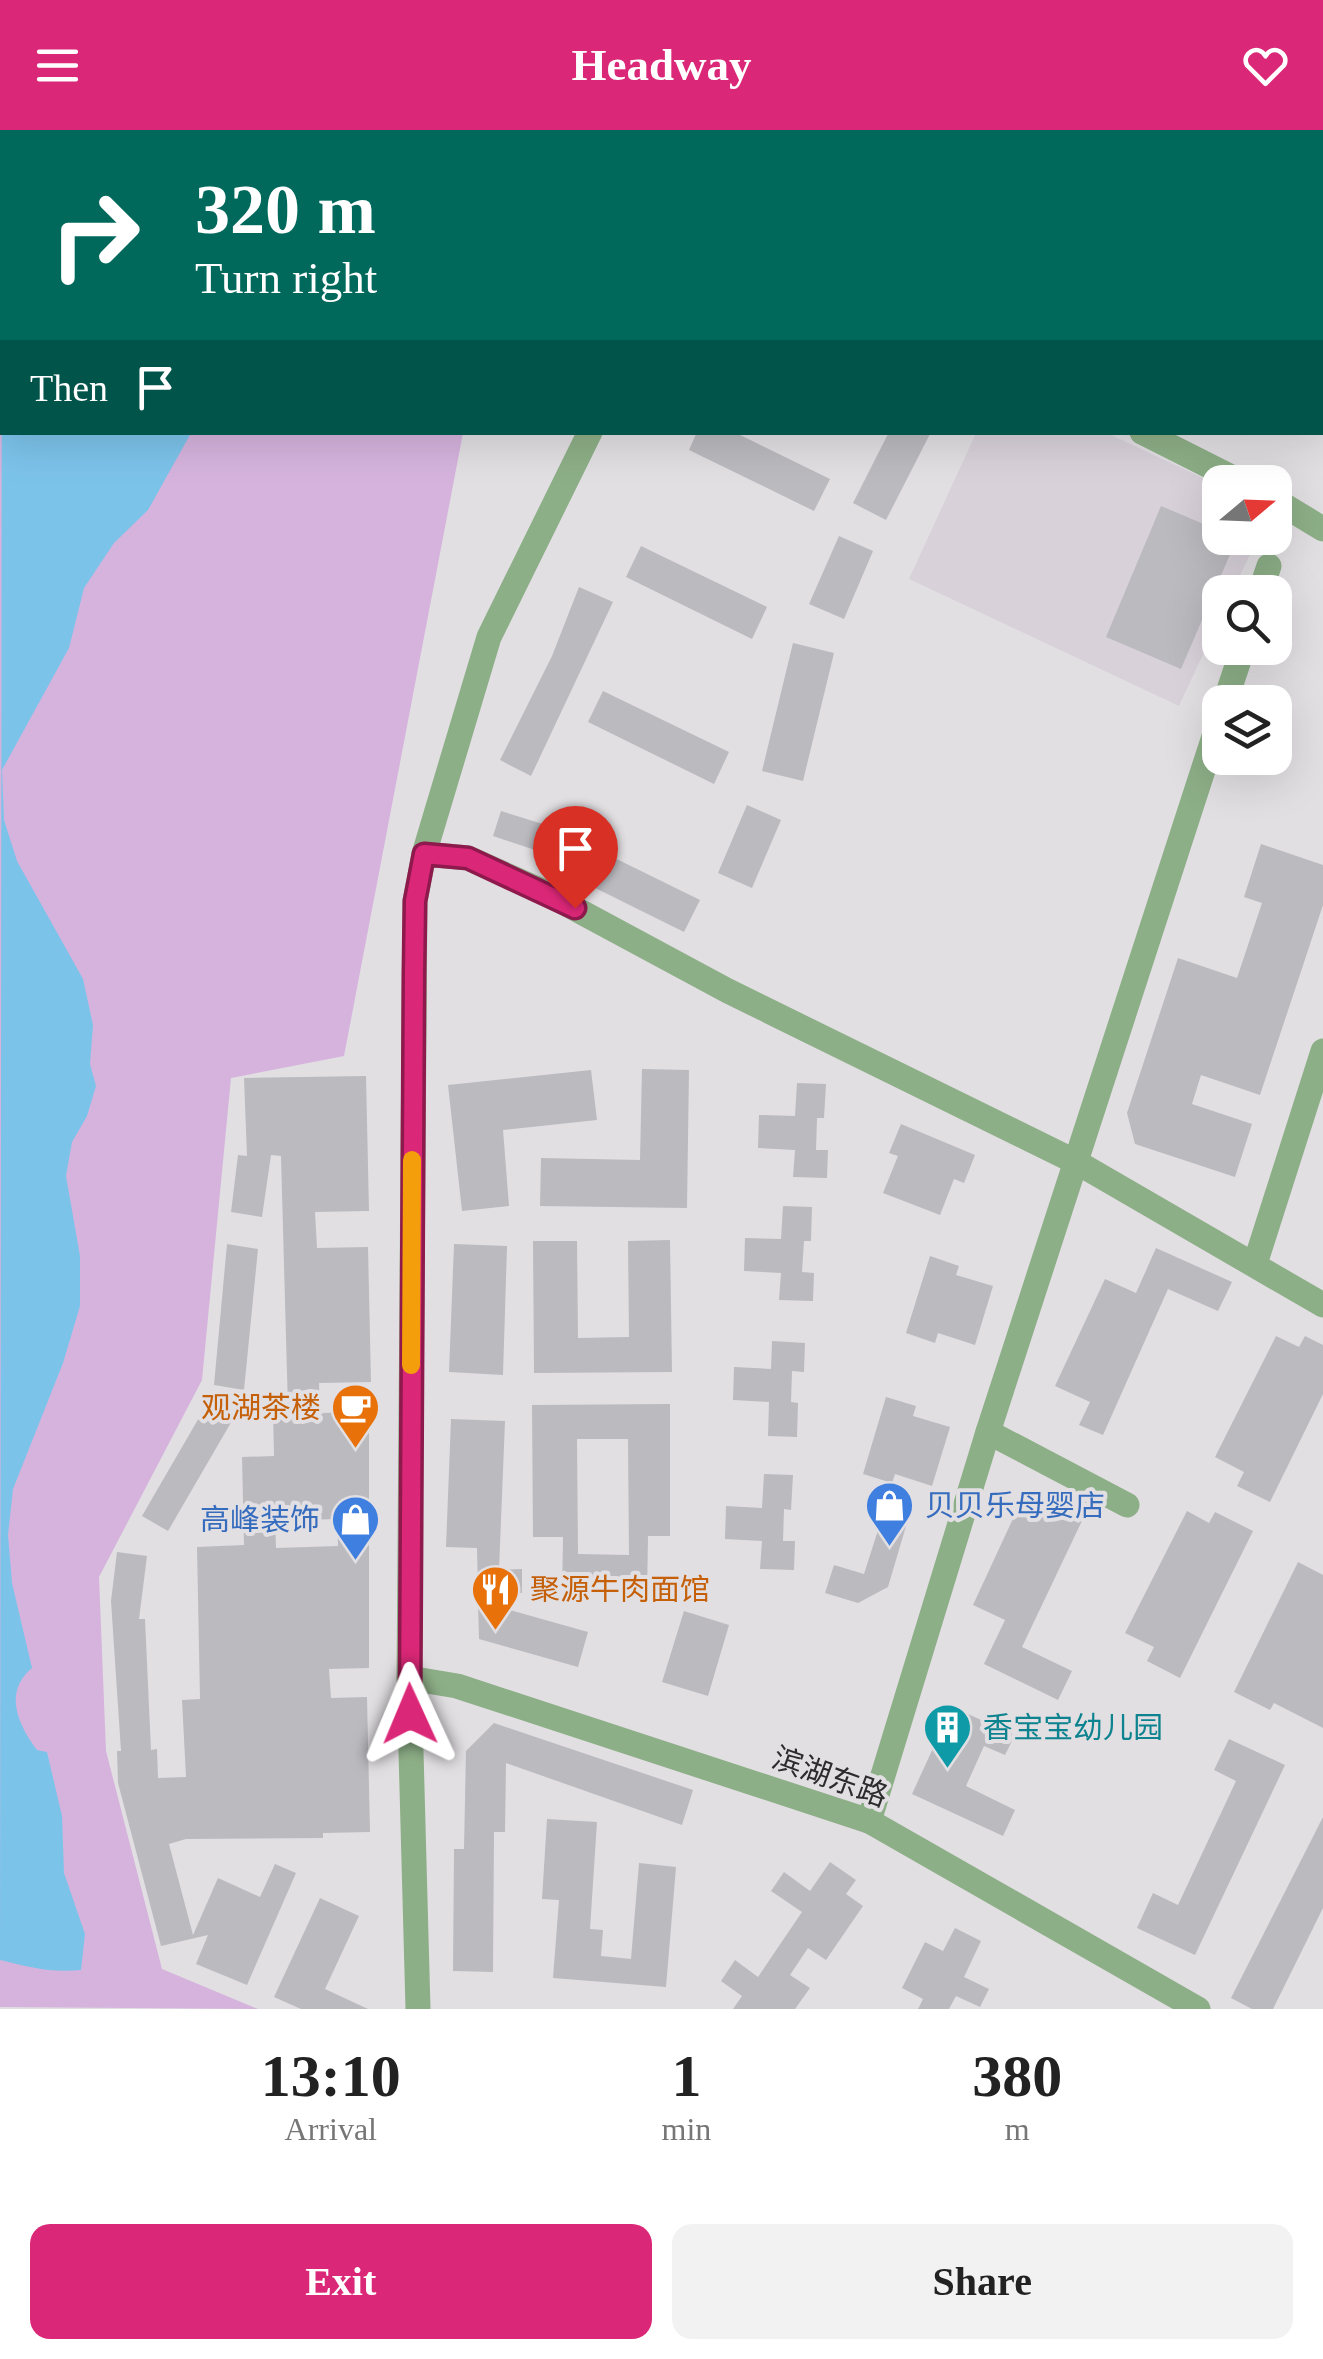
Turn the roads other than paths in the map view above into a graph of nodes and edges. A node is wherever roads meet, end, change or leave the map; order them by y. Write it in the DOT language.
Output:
graph roads {
  1 [pos="589,435"];
  2 [pos="1148,435"];
  3 [pos="1207,465"];
  4 [pos="1292,510"];
  5 [pos="1323,529"];
  6 [pos="1268,566"];
  7 [pos="1265,575"];
  8 [pos="1202,774"];
  9 [pos="424,854"];
  10 [pos="1323,1051"];
  11 [pos="1078,1163"];
  12 [pos="1255,1264"];
  13 [pos="1323,1305"];
  14 [pos="988,1432"];
  15 [pos="1126,1504"];
  16 [pos="409,1678"];
  17 [pos="869,1821"];
  18 [pos="418,2009"];
  19 [pos="1198,2009"];
  1 -- 9 [label="street"];
  2 -- 3 [label="street"];
  4 -- 5 [label="street"];
  6 -- 7 [label="street"];
  8 -- 11 [label="street"];
  9 -- 11 [label="street"];
  9 -- 16 [label="street"];
  10 -- 12 [label="street"];
  11 -- 12 [label="street"];
  11 -- 14 [label="street"];
  12 -- 13 [label="street"];
  14 -- 15 [label="street"];
  14 -- 17 [label="street"];
  16 -- 17 [label="street, 滨湖东路"];
  16 -- 18 [label="street"];
  17 -- 19 [label="street, 滨湖东路"];
}
